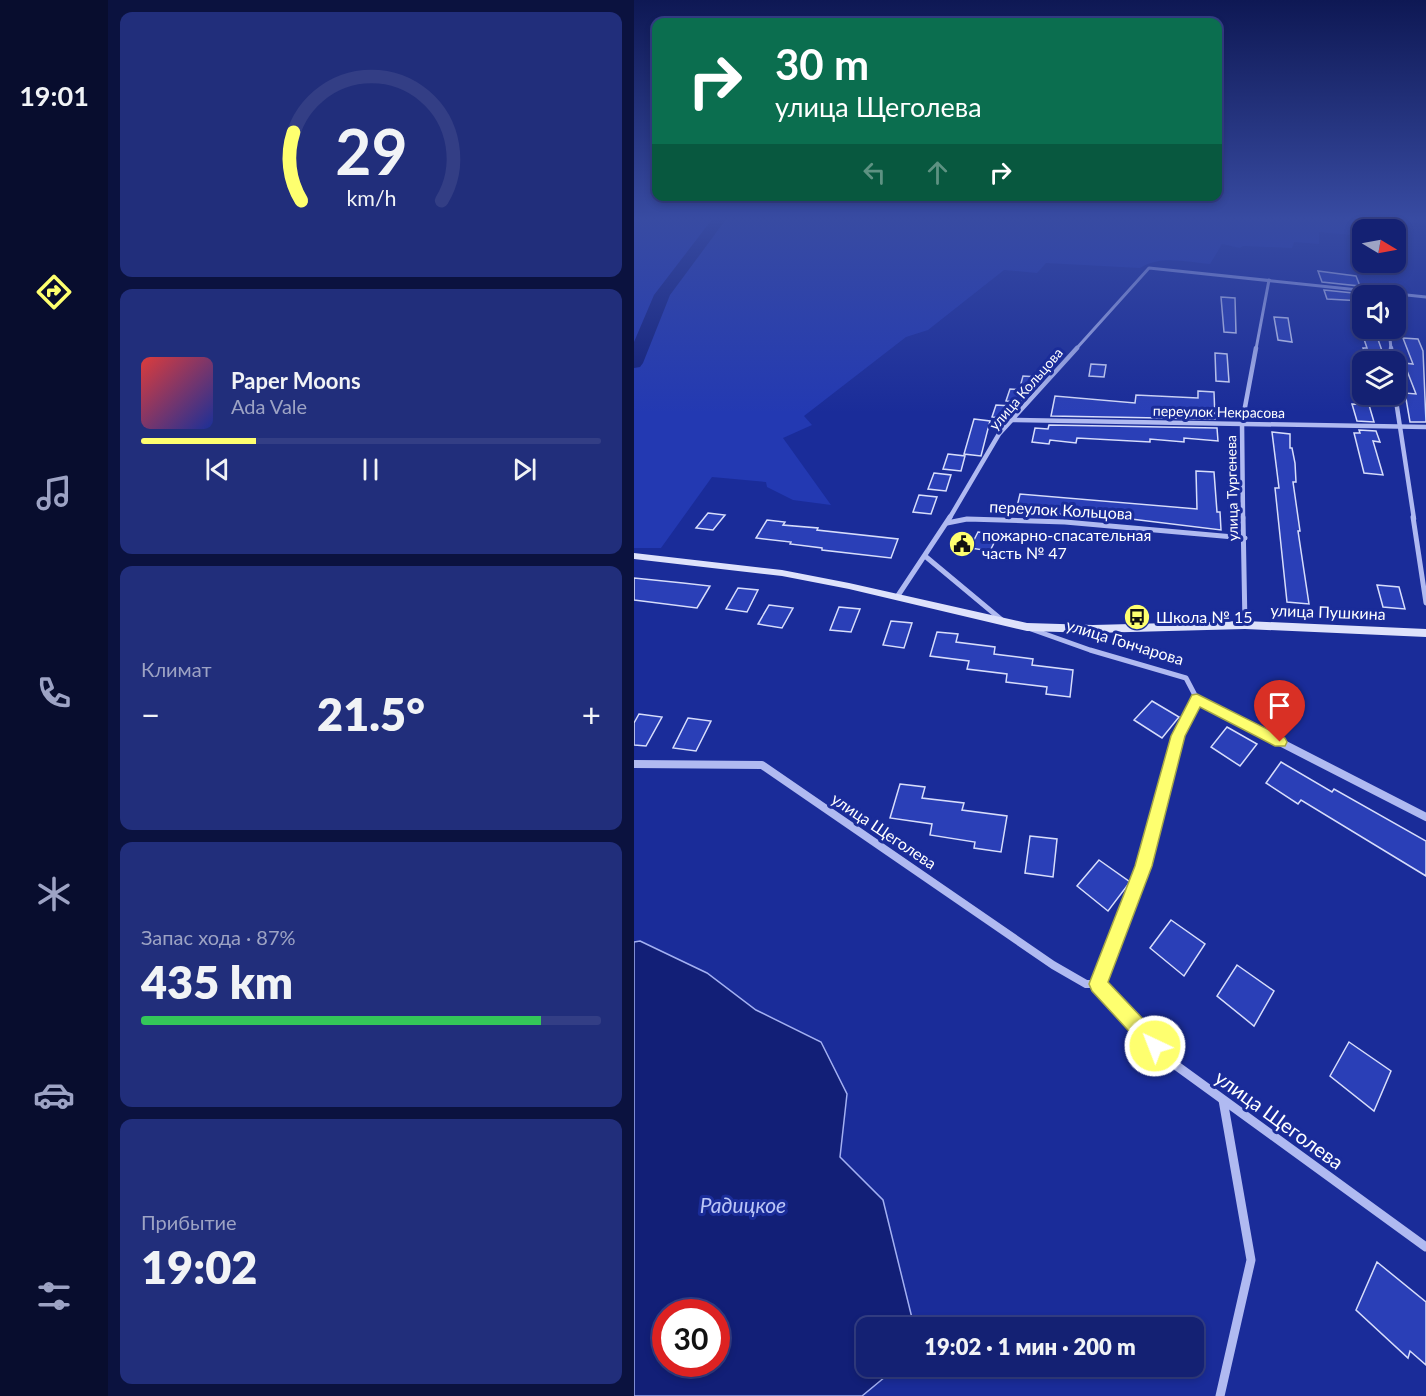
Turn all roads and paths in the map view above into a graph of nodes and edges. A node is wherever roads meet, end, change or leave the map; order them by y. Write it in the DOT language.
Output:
graph roads {
  1 [pos="1135,283"];
  2 [pos="1268,283"];
  3 [pos="1295,283"];
  4 [pos="1352,290"];
  5 [pos="1406,296"];
  6 [pos="1426,297"];
  7 [pos="1396,405"];
  8 [pos="1012,420"];
  9 [pos="1242,423"];
  10 [pos="1398,427"];
  11 [pos="1426,428"];
  12 [pos="947,523"];
  13 [pos="1245,538"];
  14 [pos="634,556"];
  15 [pos="925,556"];
  16 [pos="897,597"];
  17 [pos="1426,603"];
  18 [pos="1006,624"];
  19 [pos="1194,625"];
  20 [pos="1245,625"];
  21 [pos="1027,627"];
  22 [pos="1426,633"];
  23 [pos="1197,699"];
  24 [pos="634,764"];
  25 [pos="1426,817"];
  26 [pos="1098,984"];
  27 [pos="1223,1100"];
  28 [pos="1426,1247"];
  29 [pos="1220,1396"];
  1 -- 8 [label="street, улица Кольцова"];
  2 -- 9 [label="street, улица Тургенева"];
  3 -- 4 [label="street"];
  5 -- 6 [label="street"];
  7 -- 10 [label="street"];
  8 -- 9 [label="street, переулок Некрасова"];
  8 -- 12 [label="street, улица Кольцова"];
  9 -- 10 [label="street, переулок Некрасова"];
  9 -- 13 [label="street, улица Тургенева"];
  10 -- 11 [label="street, переулок Некрасова"];
  10 -- 17 [label="street"];
  12 -- 13 [label="street, переулок Кольцова"];
  12 -- 15 [label="street, улица Кольцова"];
  13 -- 20 [label="street, улица Тургенева"];
  14 -- 16 [label="street, улица Гончарова"];
  15 -- 16 [label="street, улица Кольцова"];
  15 -- 18 [label="street"];
  16 -- 18 [label="street, улица Гончарова"];
  18 -- 21 [label="street, улица Гончарова"];
  19 -- 20 [label="street, улица Пушкина"];
  19 -- 21 [label="street, улица Гончарова"];
  20 -- 22 [label="street, улица Пушкина"];
  21 -- 23 [label="street, улица Гончарова"];
  23 -- 25 [label="street, улица Гончарова"];
  23 -- 26 [label="street"];
  24 -- 26 [label="street, улица Щеголева"];
  26 -- 27 [label="street, улица Щеголева"];
  27 -- 28 [label="street, улица Щеголева"];
  27 -- 29 [label="street"];
}
